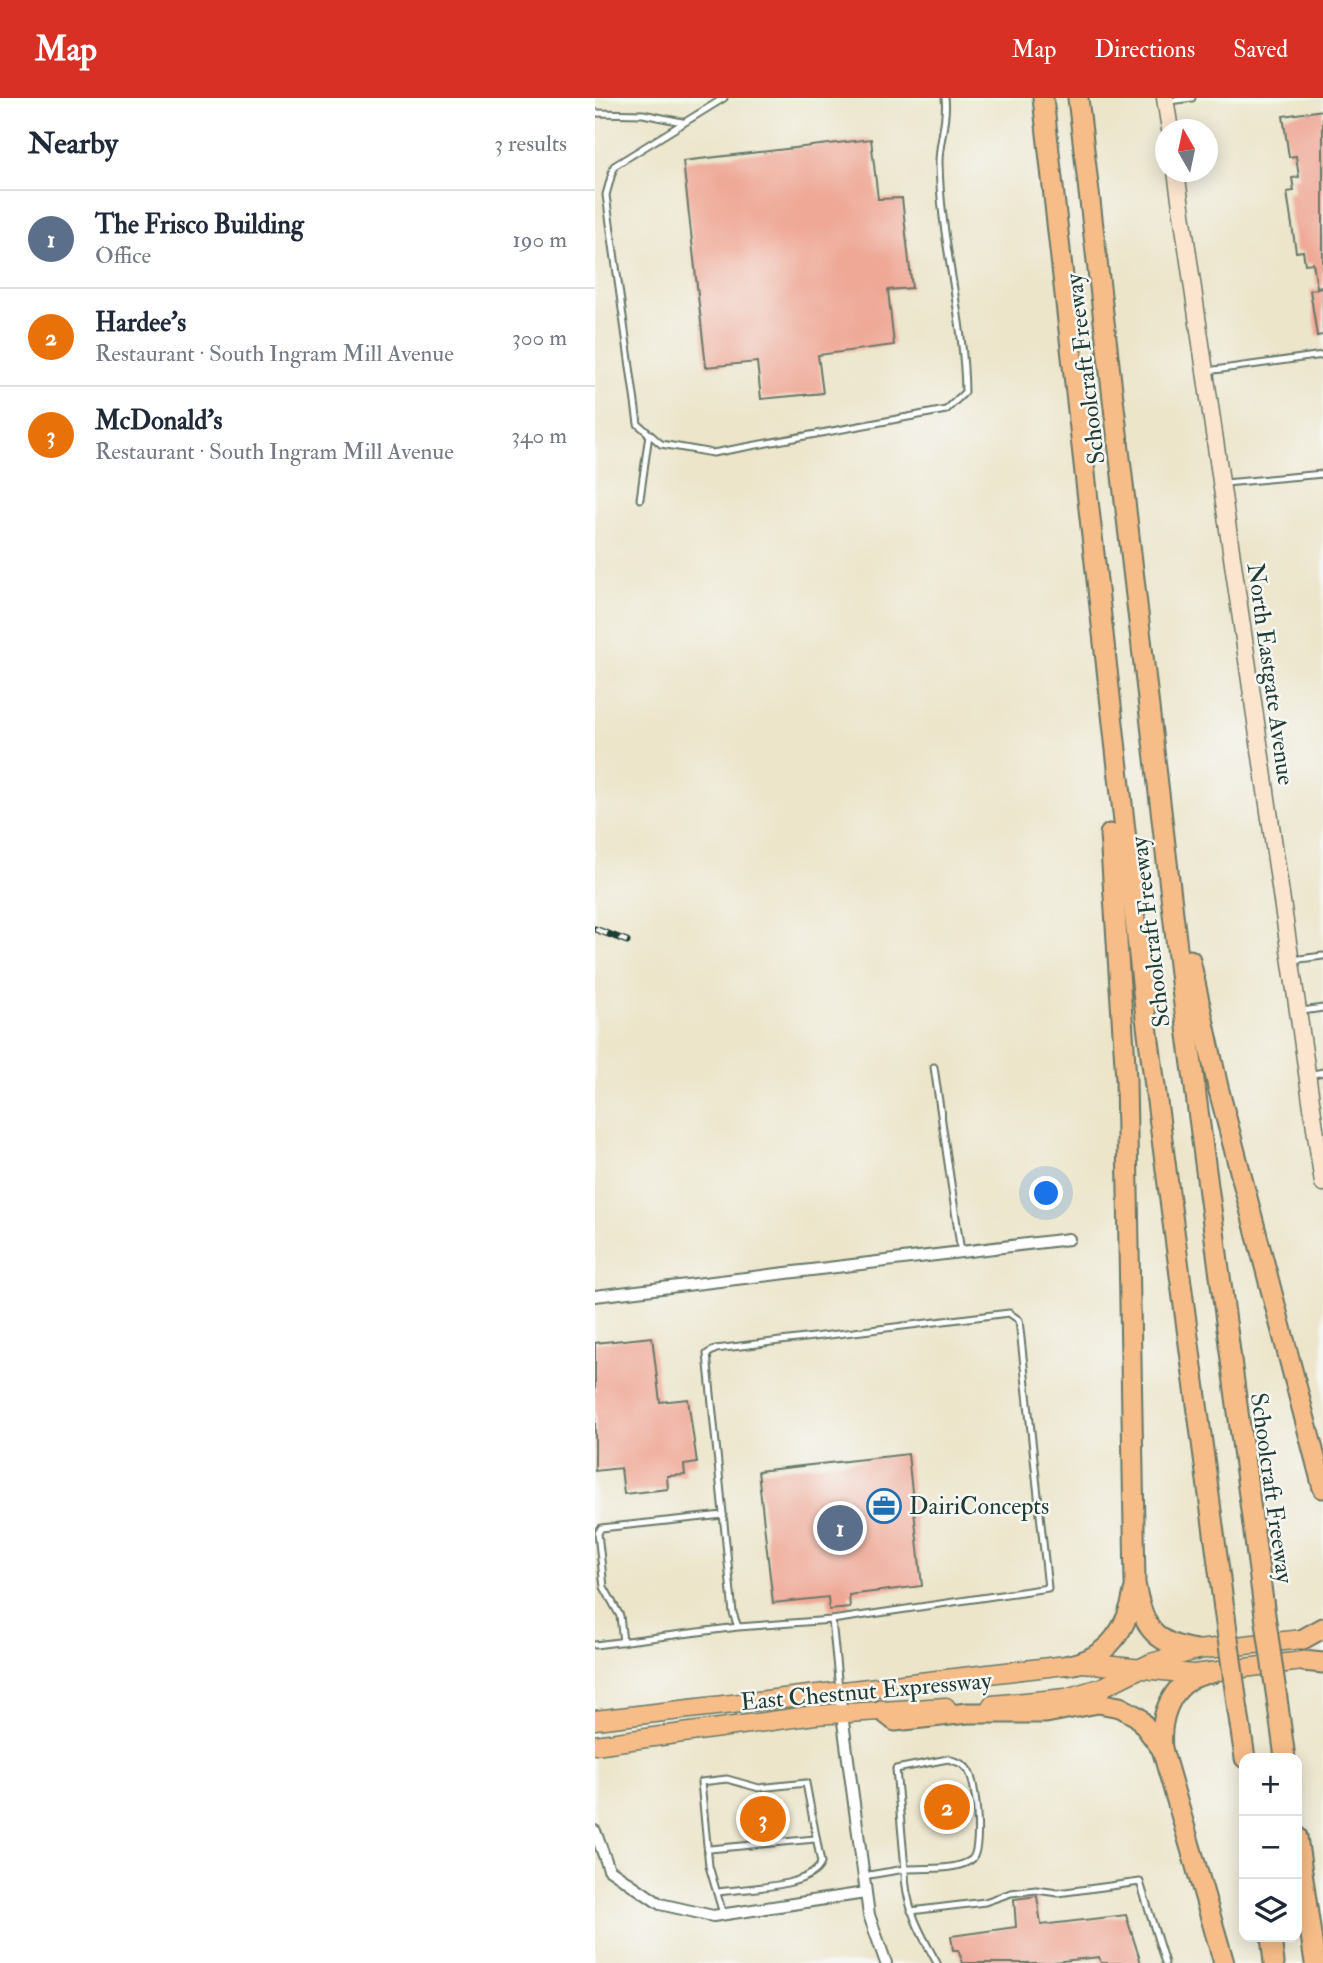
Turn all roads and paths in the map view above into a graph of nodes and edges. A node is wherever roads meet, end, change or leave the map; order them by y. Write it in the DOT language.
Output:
graph roads {
  1 [pos="724,98"];
  2 [pos="945,98"];
  3 [pos="1043,98"];
  4 [pos="1078,98"];
  5 [pos="1192,98"];
  6 [pos="1165,99"];
  7 [pos="595,113"];
  8 [pos="1168,119"];
  9 [pos="684,122"];
  10 [pos="1177,182"];
  11 [pos="1323,355"];
  12 [pos="1204,371"];
  13 [pos="649,434"];
  14 [pos="1323,474"];
  15 [pos="1220,483"];
  16 [pos="640,499"];
  17 [pos="1150,724"];
  18 [pos="1113,746"];
  19 [pos="1323,956"];
  20 [pos="1289,960"];
  21 [pos="1323,1008"];
  22 [pos="1296,1012"];
  23 [pos="934,1066"];
  24 [pos="1323,1072"];
  25 [pos="1305,1075"];
  26 [pos="1323,1184"];
  27 [pos="1069,1239"];
  28 [pos="961,1252"];
  29 [pos="595,1296"];
  30 [pos="1323,1488"];
  31 [pos="723,1515"];
  32 [pos="1135,1583"];
  33 [pos="832,1620"];
  34 [pos="738,1627"];
  35 [pos="1323,1628"];
  36 [pos="1323,1637"];
  37 [pos="1303,1639"];
  38 [pos="623,1642"];
  39 [pos="595,1645"];
  40 [pos="1229,1647"];
  41 [pos="1196,1650"];
  42 [pos="1323,1660"];
  43 [pos="1303,1661"];
  44 [pos="1069,1665"];
  45 [pos="1136,1670"];
  46 [pos="1212,1673"];
  47 [pos="839,1692"];
  48 [pos="881,1710"];
  49 [pos="842,1713"];
  50 [pos="595,1720"];
  51 [pos="595,1745"];
  52 [pos="1162,1749"];
  53 [pos="1244,1753"];
  54 [pos="1284,1753"];
  55 [pos="595,1831"];
  56 [pos="814,1839"];
  57 [pos="710,1849"];
  58 [pos="905,1869"];
  59 [pos="1302,1872"];
  60 [pos="863,1876"];
  61 [pos="719,1892"];
  62 [pos="865,1893"];
  63 [pos="911,1911"];
  64 [pos="723,1914"];
  65 [pos="1272,1942"];
  66 [pos="886,1963"];
  67 [pos="937,1963"];
  68 [pos="1165,1963"];
  69 [pos="1224,1963"];
  70 [pos="1274,1963"];
  71 [pos="1315,1963"];
  1 -- 9 [label="lane"];
  2 -- 13 [label="lane"];
  3 -- 18 [label="highway, Schoolcraft Freeway"];
  4 -- 17 [label="highway, Schoolcraft Freeway"];
  5 -- 6 [label="lane"];
  6 -- 8 [label="street"];
  7 -- 9 [label="lane"];
  9 -- 13 [label="lane"];
  10 -- 12 [label="street, North Eastgate Avenue"];
  11 -- 12 [label="lane"];
  12 -- 15 [label="street, North Eastgate Avenue"];
  13 -- 16 [label="lane"];
  14 -- 15 [label="lane"];
  15 -- 20 [label="street, North Eastgate Avenue"];
  17 -- 30 [label="highway"];
  17 -- 54 [label="highway, Schoolcraft Freeway, bridge"];
  18 -- 32 [label="highway"];
  18 -- 40 [label="highway, Schoolcraft Freeway, bridge"];
  19 -- 20 [label="lane"];
  20 -- 22 [label="street, North Eastgate Avenue"];
  21 -- 22 [label="lane"];
  22 -- 25 [label="street, North Eastgate Avenue"];
  23 -- 28 [label="lane"];
  24 -- 25 [label="lane"];
  25 -- 26 [label="street, North Eastgate Avenue"];
  27 -- 28 [label="street"];
  28 -- 29 [label="street"];
  31 -- 33 [label="lane"];
  31 -- 34 [label="lane"];
  31 -- 38 [label="lane"];
  32 -- 41 [label="highway"];
  32 -- 44 [label="highway"];
  33 -- 34 [label="lane"];
  33 -- 47 [label="lane"];
  34 -- 38 [label="lane"];
  35 -- 37 [label="highway"];
  36 -- 37 [label="street, East Chestnut Expressway"];
  37 -- 40 [label="main road, East Chestnut Expressway"];
  38 -- 39 [label="lane"];
  40 -- 41 [label="main road, East Chestnut Expressway"];
  40 -- 53 [label="highway, Schoolcraft Freeway, bridge"];
  41 -- 45 [label="main road, East Chestnut Expressway"];
  42 -- 43 [label="highway"];
  43 -- 46 [label="main road, East Chestnut Expressway"];
  44 -- 45 [label="main road, East Chestnut Expressway"];
  44 -- 47 [label="main road, East Chestnut Expressway"];
  45 -- 46 [label="main road, East Chestnut Expressway"];
  45 -- 48 [label="main road, East Chestnut Expressway"];
  46 -- 52 [label="highway"];
  47 -- 49 [label="street"];
  47 -- 50 [label="main road, East Chestnut Expressway"];
  48 -- 49 [label="main road, East Chestnut Expressway"];
  48 -- 52 [label="highway"];
  49 -- 51 [label="main road, East Chestnut Expressway"];
  49 -- 60 [label="street"];
  52 -- 69 [label="highway"];
  55 -- 64 [label="street"];
  56 -- 57 [label="lane"];
  56 -- 57 [label="lane"];
  56 -- 61 [label="lane"];
  57 -- 61 [label="lane"];
  58 -- 58 [label="lane"];
  58 -- 60 [label="lane"];
  58 -- 63 [label="lane"];
  59 -- 71 [label="highway"];
  60 -- 62 [label="street"];
  61 -- 64 [label="lane"];
  62 -- 64 [label="street"];
  62 -- 66 [label="street"];
  63 -- 67 [label="lane"];
  63 -- 68 [label="lane"];
  65 -- 70 [label="highway"];
}
